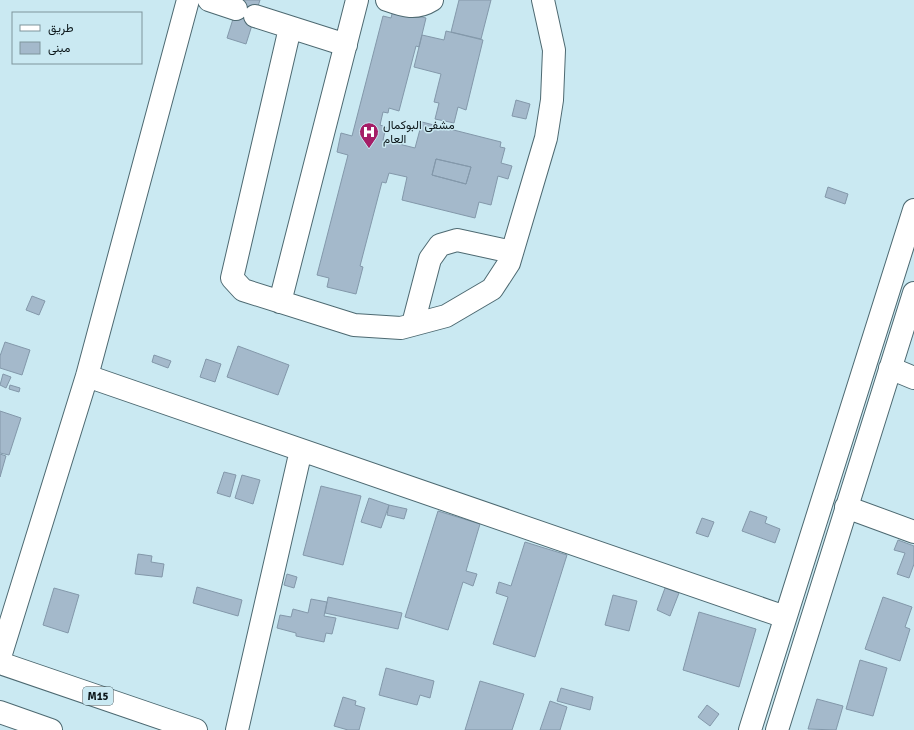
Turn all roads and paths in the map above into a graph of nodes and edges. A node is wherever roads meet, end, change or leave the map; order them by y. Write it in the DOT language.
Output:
graph roads {
  1 [pos="188,0"];
  2 [pos="209,0"];
  3 [pos="357,0"];
  4 [pos="387,0"];
  5 [pos="432,0"];
  6 [pos="543,0"];
  7 [pos="290,28"];
  8 [pos="346,46"];
  9 [pos="914,210"];
  10 [pos="512,252"];
  11 [pos="914,293"];
  12 [pos="280,302"];
  13 [pos="413,324"];
  14 [pos="890,368"];
  15 [pos="87,376"];
  16 [pos="914,378"];
  17 [pos="301,450"];
  18 [pos="846,507"];
  19 [pos="914,532"];
  20 [pos="785,617"];
  21 [pos="0,657"];
  22 [pos="0,663"];
  23 [pos="0,712"];
  24 [pos="51,730"];
  25 [pos="196,730"];
  26 [pos="237,730"];
  27 [pos="750,730"];
  28 [pos="777,730"];
  1 -- 15 [label="main road"];
  2 -- 7 [label="main road"];
  3 -- 8 [label="main road"];
  4 -- 5 [label="main road"];
  6 -- 10 [label="main road"];
  7 -- 8 [label="main road"];
  7 -- 12 [label="main road"];
  8 -- 12 [label="main road"];
  9 -- 20 [label="main road"];
  10 -- 13 [label="main road"];
  10 -- 13 [label="main road"];
  11 -- 14 [label="main road"];
  12 -- 13 [label="main road"];
  14 -- 16 [label="main road"];
  14 -- 18 [label="main road"];
  15 -- 17 [label="main road"];
  15 -- 21 [label="main road"];
  17 -- 20 [label="main road"];
  17 -- 26 [label="main road"];
  18 -- 19 [label="main road"];
  18 -- 28 [label="main road"];
  20 -- 27 [label="main road"];
  22 -- 25 [label="main road, M15"];
  23 -- 24 [label="main road"];
}
